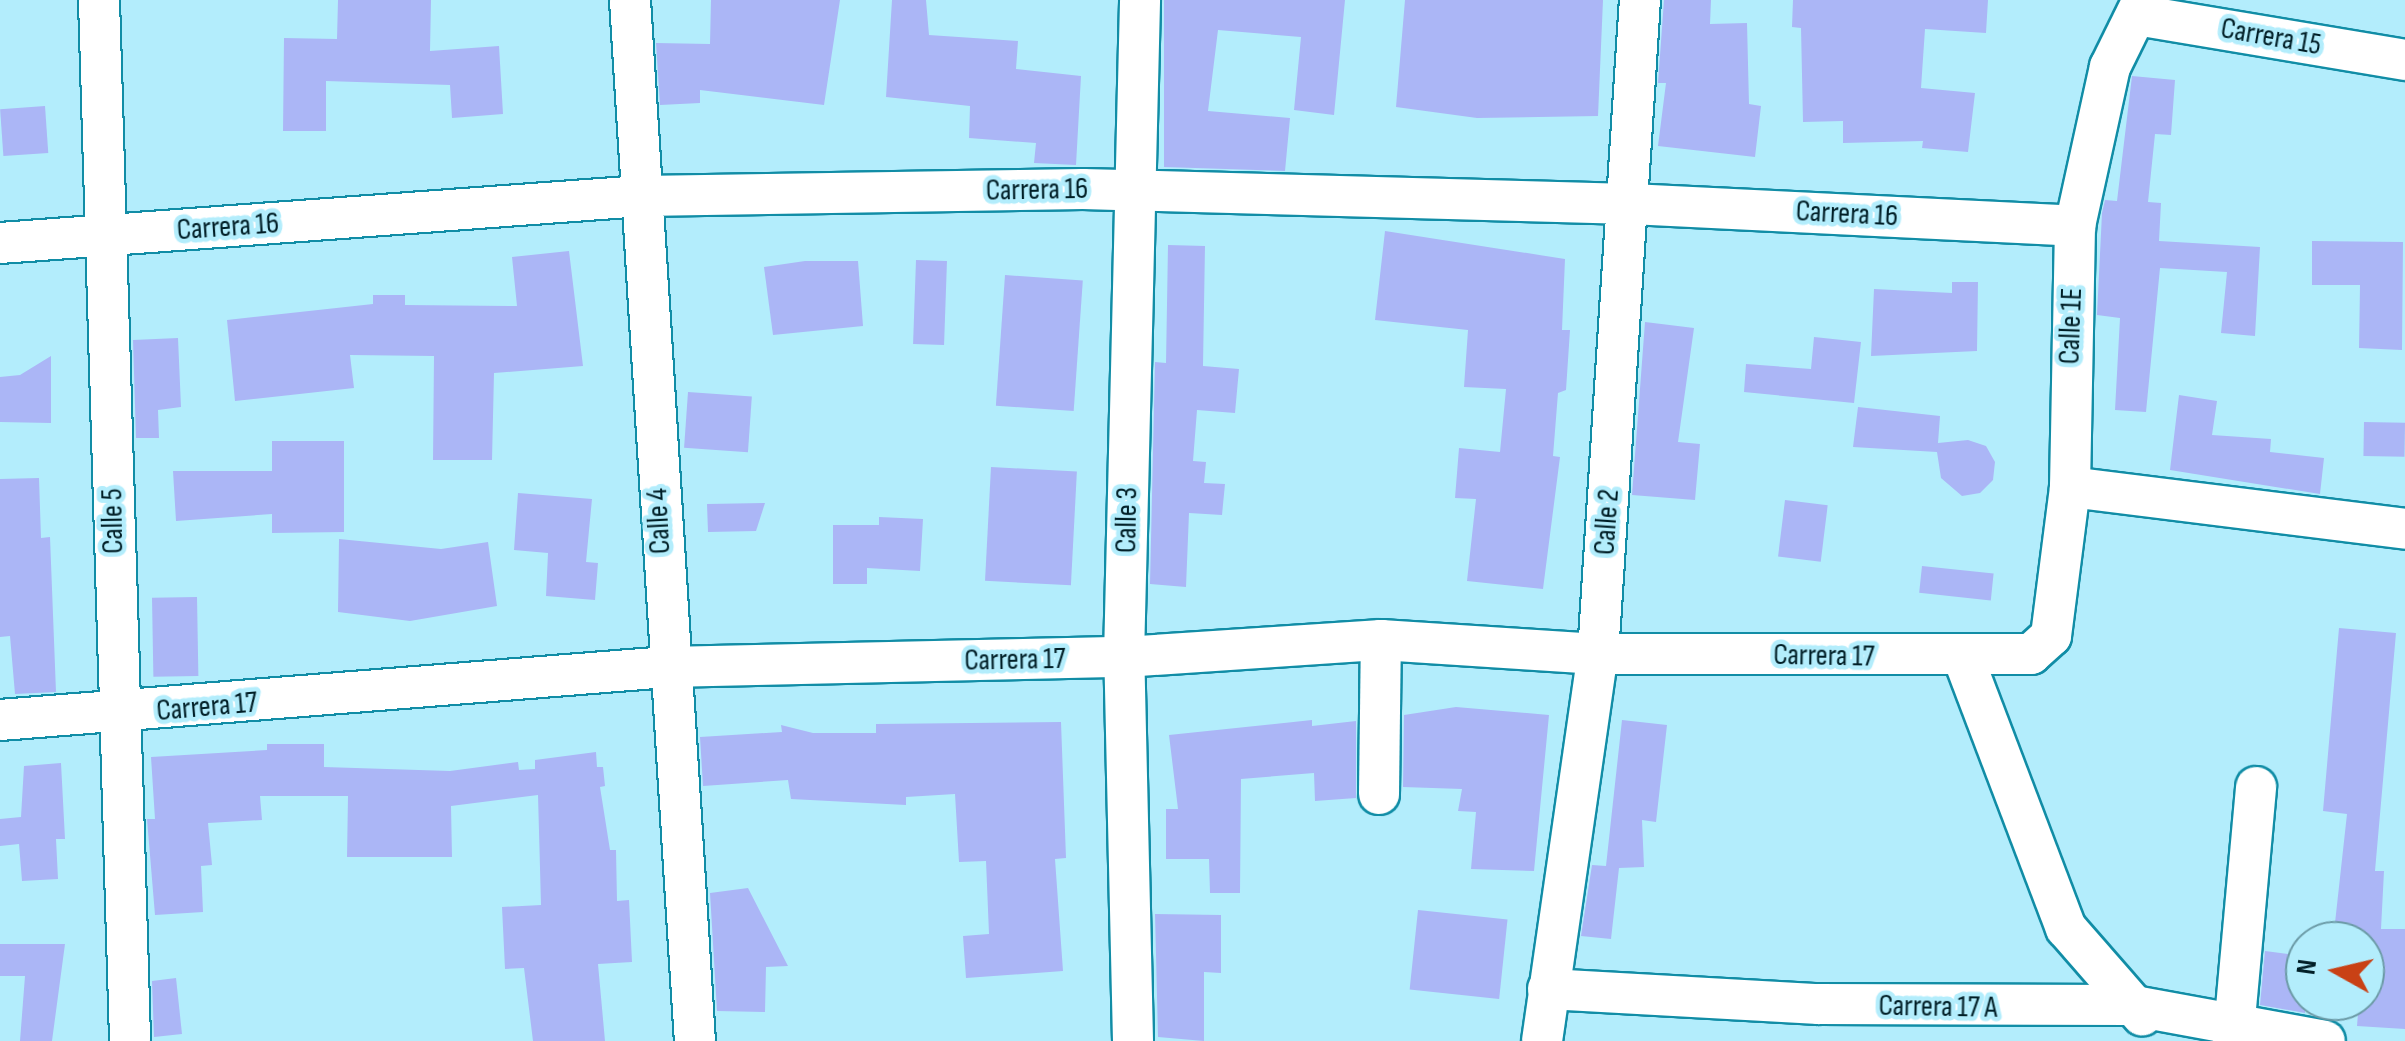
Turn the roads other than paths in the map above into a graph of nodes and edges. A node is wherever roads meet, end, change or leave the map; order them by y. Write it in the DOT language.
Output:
graph roads {
  1 [pos="98,0"];
  2 [pos="630,0"];
  3 [pos="1140,0"];
  4 [pos="1640,0"];
  5 [pos="2140,7"];
  6 [pos="2405,60"];
  7 [pos="1134,190"];
  8 [pos="642,196"];
  9 [pos="1630,204"];
  10 [pos="2076,226"];
  11 [pos="110,236"];
  12 [pos="0,243"];
  13 [pos="2070,488"];
  14 [pos="2405,529"];
  15 [pos="1381,640"];
  16 [pos="1598,654"];
  17 [pos="2031,654"];
  18 [pos="1124,657"];
  19 [pos="1963,657"];
  20 [pos="667,667"];
  21 [pos="116,714"];
  22 [pos="0,720"];
  23 [pos="2256,788"];
  24 [pos="1379,794"];
  25 [pos="1548,988"];
  26 [pos="2129,1006"];
  27 [pos="2234,1034"];
  28 [pos="130,1041"];
  29 [pos="695,1041"];
  30 [pos="1133,1041"];
  31 [pos="1542,1041"];
  32 [pos="2175,1041"];
  33 [pos="2324,1041"];
  1 -- 11 [label="street, Calle 5"];
  2 -- 8 [label="street, Calle 4"];
  3 -- 7 [label="street, Calle 3"];
  4 -- 9 [label="street, Calle 2"];
  5 -- 6 [label="street, Carrera 15"];
  5 -- 10 [label="street, Calle 1E"];
  7 -- 8 [label="street, Carrera 16"];
  7 -- 9 [label="street, Carrera 16"];
  7 -- 18 [label="street, Calle 3"];
  8 -- 11 [label="street, Carrera 16"];
  8 -- 20 [label="street, Calle 4"];
  9 -- 10 [label="street, Carrera 16"];
  9 -- 16 [label="street, Calle 2"];
  10 -- 13 [label="street, Calle 1E"];
  11 -- 12 [label="street, Carrera 16"];
  11 -- 21 [label="street, Calle 5"];
  13 -- 14 [label="street"];
  13 -- 17 [label="street, Calle 1E"];
  15 -- 16 [label="street, Carrera 17"];
  15 -- 18 [label="street, Carrera 17"];
  15 -- 24 [label="street"];
  16 -- 19 [label="street, Carrera 17"];
  16 -- 25 [label="street, Calle 2"];
  17 -- 19 [label="street, Carrera 17"];
  18 -- 20 [label="street, Carrera 17"];
  18 -- 30 [label="street, Calle 3"];
  19 -- 26 [label="street"];
  20 -- 21 [label="street, Carrera 17"];
  20 -- 29 [label="street, Calle 4"];
  21 -- 22 [label="street, Carrera 17"];
  21 -- 28 [label="street, Calle 5"];
  23 -- 27 [label="street"];
  25 -- 26 [label="street, Carrera 17 A"];
  25 -- 31 [label="street, Calle 2"];
  26 -- 27 [label="street, Carrera 17 A"];
  26 -- 32 [label="street"];
  27 -- 33 [label="street, Carrera 17 A"];
}
